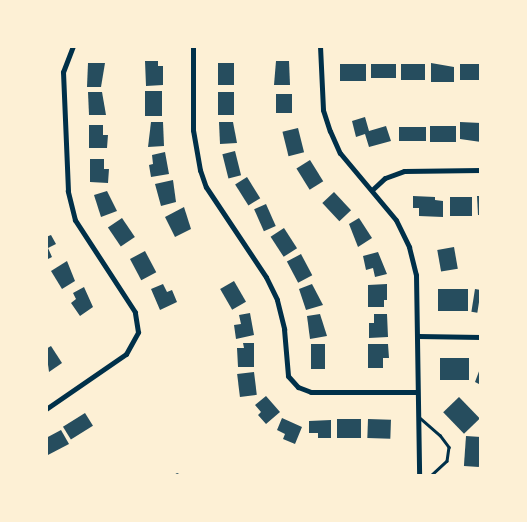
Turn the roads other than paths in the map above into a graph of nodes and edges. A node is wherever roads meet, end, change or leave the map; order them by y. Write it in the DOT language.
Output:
graph roads {
  1 [pos="193,46"];
  2 [pos="320,46"];
  3 [pos="72,48"];
  4 [pos="481,170"];
  5 [pos="373,188"];
  6 [pos="418,336"];
  7 [pos="481,337"];
  8 [pos="418,392"];
  9 [pos="46,409"];
  10 [pos="418,415"];
  11 [pos="419,476"];
  12 [pos="431,476"];
  1 -- 8 [label="street"];
  2 -- 5 [label="street"];
  3 -- 9 [label="street"];
  4 -- 5 [label="street"];
  5 -- 6 [label="street"];
  6 -- 7 [label="street"];
  6 -- 8 [label="street"];
  8 -- 10 [label="street"];
  10 -- 11 [label="street"];
  10 -- 12 [label="lane"];
}
